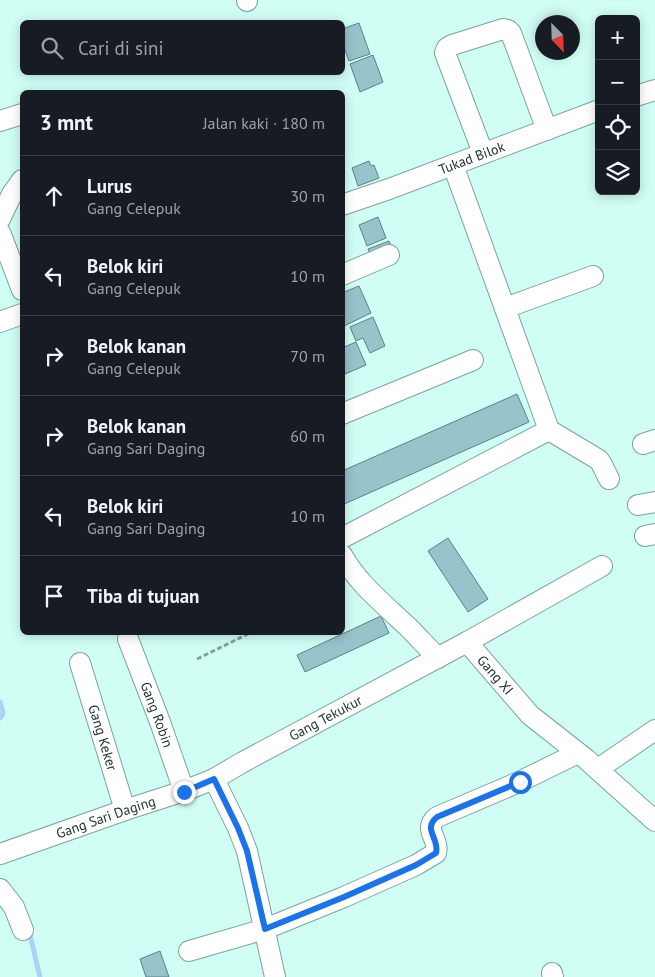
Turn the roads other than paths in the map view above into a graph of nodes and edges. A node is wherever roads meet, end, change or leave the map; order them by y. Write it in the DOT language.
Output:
graph roads {
  1 [pos="655,90"];
  2 [pos="640,95"];
  3 [pos="595,112"];
  4 [pos="20,115"];
  5 [pos="0,122"];
  6 [pos="547,130"];
  7 [pos="482,153"];
  8 [pos="453,165"];
  9 [pos="12,190"];
  10 [pos="345,204"];
  11 [pos="0,219"];
  12 [pos="0,232"];
  13 [pos="389,255"];
  14 [pos="345,274"];
  15 [pos="593,276"];
  16 [pos="20,285"];
  17 [pos="505,308"];
  18 [pos="20,315"];
  19 [pos="0,322"];
  20 [pos="473,360"];
  21 [pos="345,413"];
  22 [pos="549,430"];
  23 [pos="609,479"];
  24 [pos="345,536"];
  25 [pos="345,559"];
  26 [pos="602,566"];
  27 [pos="128,639"];
  28 [pos="467,642"];
  29 [pos="438,658"];
  30 [pos="80,663"];
  31 [pos="655,730"];
  32 [pos="578,753"];
  33 [pos="598,769"];
  34 [pos="214,779"];
  35 [pos="184,792"];
  36 [pos="125,810"];
  37 [pos="655,821"];
  38 [pos="0,854"];
  39 [pos="0,889"];
  40 [pos="265,929"];
  41 [pos="23,930"];
  42 [pos="188,951"];
  43 [pos="275,977"];
  1 -- 2 [label="street"];
  3 -- 6 [label="street, Tukad Bilok"];
  4 -- 5 [label="street"];
  6 -- 7 [label="street, Tukad Bilok"];
  6 -- 7 [label="street"];
  7 -- 8 [label="street, Tukad Bilok"];
  8 -- 10 [label="street, Tukad Bilok"];
  8 -- 17 [label="street"];
  9 -- 11 [label="street"];
  12 -- 16 [label="street"];
  13 -- 14 [label="street"];
  15 -- 17 [label="street"];
  17 -- 22 [label="street"];
  18 -- 19 [label="street"];
  20 -- 21 [label="street"];
  22 -- 23 [label="street"];
  22 -- 24 [label="street"];
  25 -- 29 [label="street"];
  26 -- 28 [label="street"];
  27 -- 35 [label="street, Gang Robin"];
  28 -- 29 [label="street, Gang XI"];
  28 -- 32 [label="street, Gang XI"];
  29 -- 34 [label="street, Gang Tekukur"];
  30 -- 36 [label="street, Gang Keker"];
  31 -- 33 [label="street"];
  32 -- 33 [label="street, Gang XI"];
  32 -- 40 [label="street"];
  33 -- 37 [label="street, Gang XI"];
  34 -- 35 [label="street, Gang Sari Daging"];
  34 -- 40 [label="street"];
  35 -- 36 [label="street, Gang Sari Daging"];
  36 -- 38 [label="street, Gang Sari Daging"];
  39 -- 41 [label="street"];
  40 -- 42 [label="street"];
  40 -- 43 [label="street"];
}
